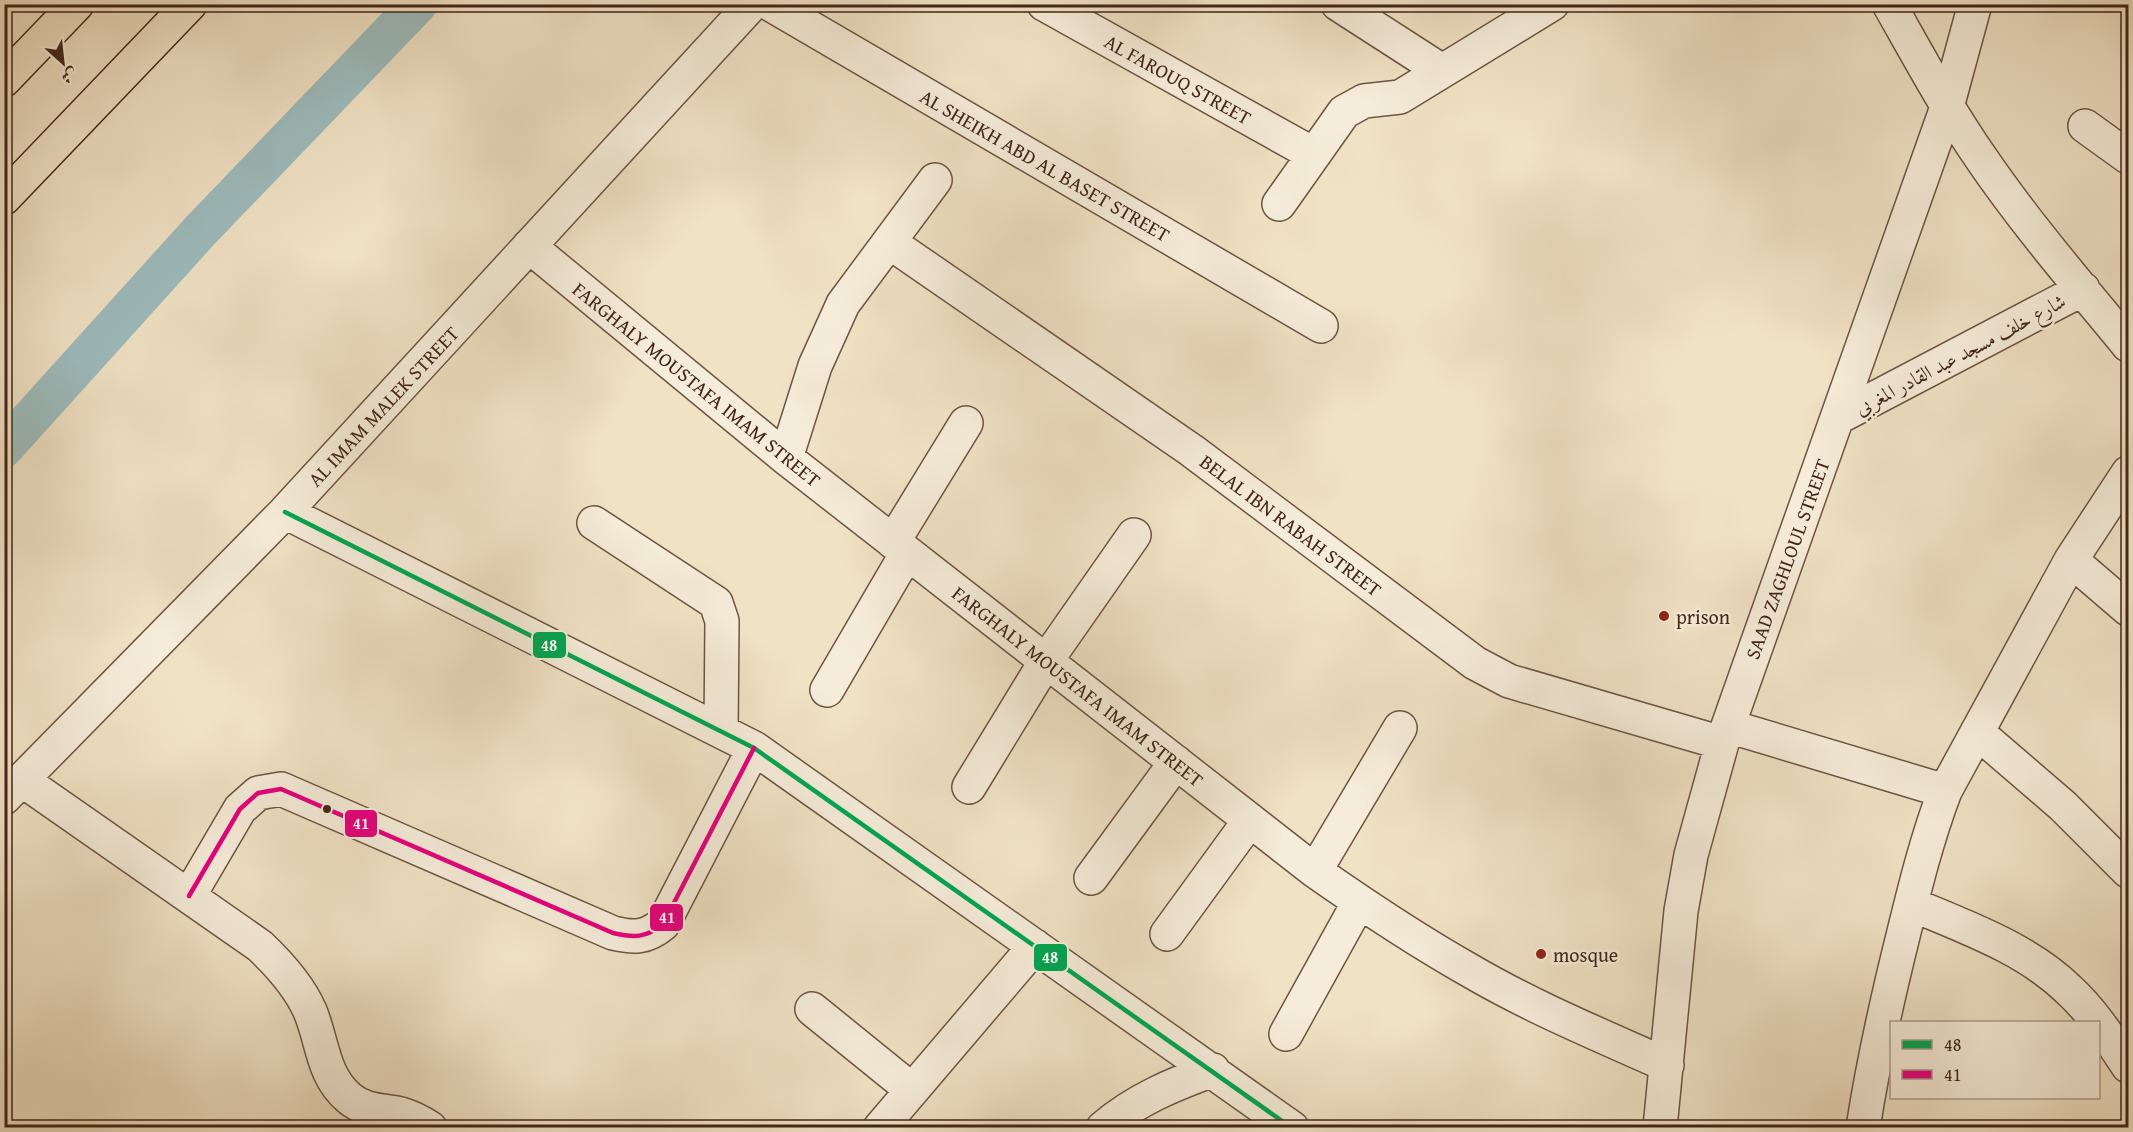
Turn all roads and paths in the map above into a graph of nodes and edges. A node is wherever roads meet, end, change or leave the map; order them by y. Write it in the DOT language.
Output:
graph roads {
  1 [pos="77,4"];
  2 [pos="190,4"];
  3 [pos="752,4"];
  4 [pos="770,4"];
  5 [pos="1044,4"];
  6 [pos="1338,4"];
  7 [pos="1552,4"];
  8 [pos="1889,4"];
  9 [pos="1975,4"];
  10 [pos="1442,71"];
  11 [pos="4,80"];
  12 [pos="1947,107"];
  13 [pos="2085,126"];
  14 [pos="1313,154"];
  15 [pos="2128,157"];
  16 [pos="935,180"];
  17 [pos="4,198"];
  18 [pos="1279,204"];
  19 [pos="889,242"];
  20 [pos="529,246"];
  21 [pos="2083,289"];
  22 [pos="1321,326"];
  23 [pos="2128,345"];
  24 [pos="1837,418"];
  25 [pos="966,423"];
  26 [pos="786,458"];
  27 [pos="2128,473"];
  28 [pos="285,512"];
  29 [pos="594,523"];
  30 [pos="1134,535"];
  31 [pos="900,548"];
  32 [pos="2071,560"];
  33 [pos="2128,609"];
  34 [pos="1046,661"];
  35 [pos="827,690"];
  36 [pos="1400,728"];
  37 [pos="721,731"];
  38 [pos="1977,732"];
  39 [pos="1725,734"];
  40 [pos="754,748"];
  41 [pos="1176,762"];
  42 [pos="969,787"];
  43 [pos="13,789"];
  44 [pos="1945,791"];
  45 [pos="1250,820"];
  46 [pos="2128,862"];
  47 [pos="1315,871"];
  48 [pos="2128,871"];
  49 [pos="1091,878"];
  50 [pos="189,896"];
  51 [pos="1359,902"];
  52 [pos="1911,904"];
  53 [pos="1167,934"];
  54 [pos="1035,946"];
  55 [pos="812,1009"];
  56 [pos="2098,1021"];
  57 [pos="2100,1024"];
  58 [pos="1286,1034"];
  59 [pos="1667,1065"];
  60 [pos="2128,1066"];
  61 [pos="1213,1070"];
  62 [pos="912,1090"];
  63 [pos="430,1128"];
  64 [pos="880,1128"];
  65 [pos="1103,1128"];
  66 [pos="1292,1128"];
  67 [pos="1660,1128"];
  68 [pos="1863,1128"];
  1 -- 11 [label="highway"];
  2 -- 17 [label="highway"];
  3 -- 20 [label="street, AL IMAM MALEK STREET"];
  4 -- 22 [label="street, AL SHEIKH ABD AL BASET STREET"];
  5 -- 14 [label="street, AL FAROUQ STREET"];
  6 -- 10 [label="street"];
  7 -- 10 [label="street"];
  8 -- 12 [label="street"];
  9 -- 12 [label="street, SAAD ZAGHLOUL STREET"];
  10 -- 14 [label="street"];
  12 -- 21 [label="street"];
  12 -- 24 [label="street, SAAD ZAGHLOUL STREET"];
  13 -- 15 [label="street"];
  14 -- 18 [label="street"];
  16 -- 19 [label="street"];
  19 -- 26 [label="street"];
  19 -- 39 [label="street, BELAL IBN RABAH STREET"];
  20 -- 26 [label="street, FARGHALY MOUSTAFA IMAM STREET"];
  20 -- 28 [label="street, AL IMAM MALEK STREET"];
  21 -- 23 [label="street"];
  21 -- 24 [label="street, شارع خلف مسجد عبد القادر المغربي"];
  24 -- 39 [label="street, SAAD ZAGHLOUL STREET"];
  25 -- 31 [label="street"];
  26 -- 31 [label="street, FARGHALY MOUSTAFA IMAM STREET"];
  27 -- 32 [label="street"];
  28 -- 37 [label="street"];
  28 -- 43 [label="street, AL IMAM MALEK STREET"];
  29 -- 37 [label="street"];
  30 -- 34 [label="street"];
  31 -- 34 [label="street, FARGHALY MOUSTAFA IMAM STREET"];
  31 -- 35 [label="street"];
  32 -- 33 [label="street"];
  32 -- 38 [label="street"];
  34 -- 41 [label="street, FARGHALY MOUSTAFA IMAM STREET"];
  34 -- 42 [label="street"];
  36 -- 47 [label="street"];
  37 -- 40 [label="street"];
  38 -- 44 [label="street"];
  38 -- 46 [label="street"];
  38 -- 48 [label="street"];
  39 -- 44 [label="street, BELAL IBN RABAH STREET"];
  39 -- 59 [label="street, SAAD ZAGHLOUL STREET"];
  40 -- 50 [label="street"];
  40 -- 54 [label="street"];
  41 -- 45 [label="street, FARGHALY MOUSTAFA IMAM STREET"];
  41 -- 49 [label="street"];
  43 -- 50 [label="street"];
  44 -- 52 [label="street"];
  45 -- 47 [label="street, FARGHALY MOUSTAFA IMAM STREET"];
  45 -- 53 [label="street"];
  47 -- 51 [label="street, FARGHALY MOUSTAFA IMAM STREET"];
  50 -- 63 [label="street"];
  51 -- 58 [label="street"];
  51 -- 59 [label="street, FARGHALY MOUSTAFA IMAM STREET"];
  52 -- 56 [label="street"];
  52 -- 68 [label="street"];
  54 -- 61 [label="street"];
  54 -- 62 [label="street"];
  55 -- 62 [label="street"];
  57 -- 60 [label="street"];
  59 -- 67 [label="street, SAAD ZAGHLOUL STREET"];
  61 -- 65 [label="street"];
  61 -- 66 [label="street"];
  62 -- 64 [label="street"];
}
